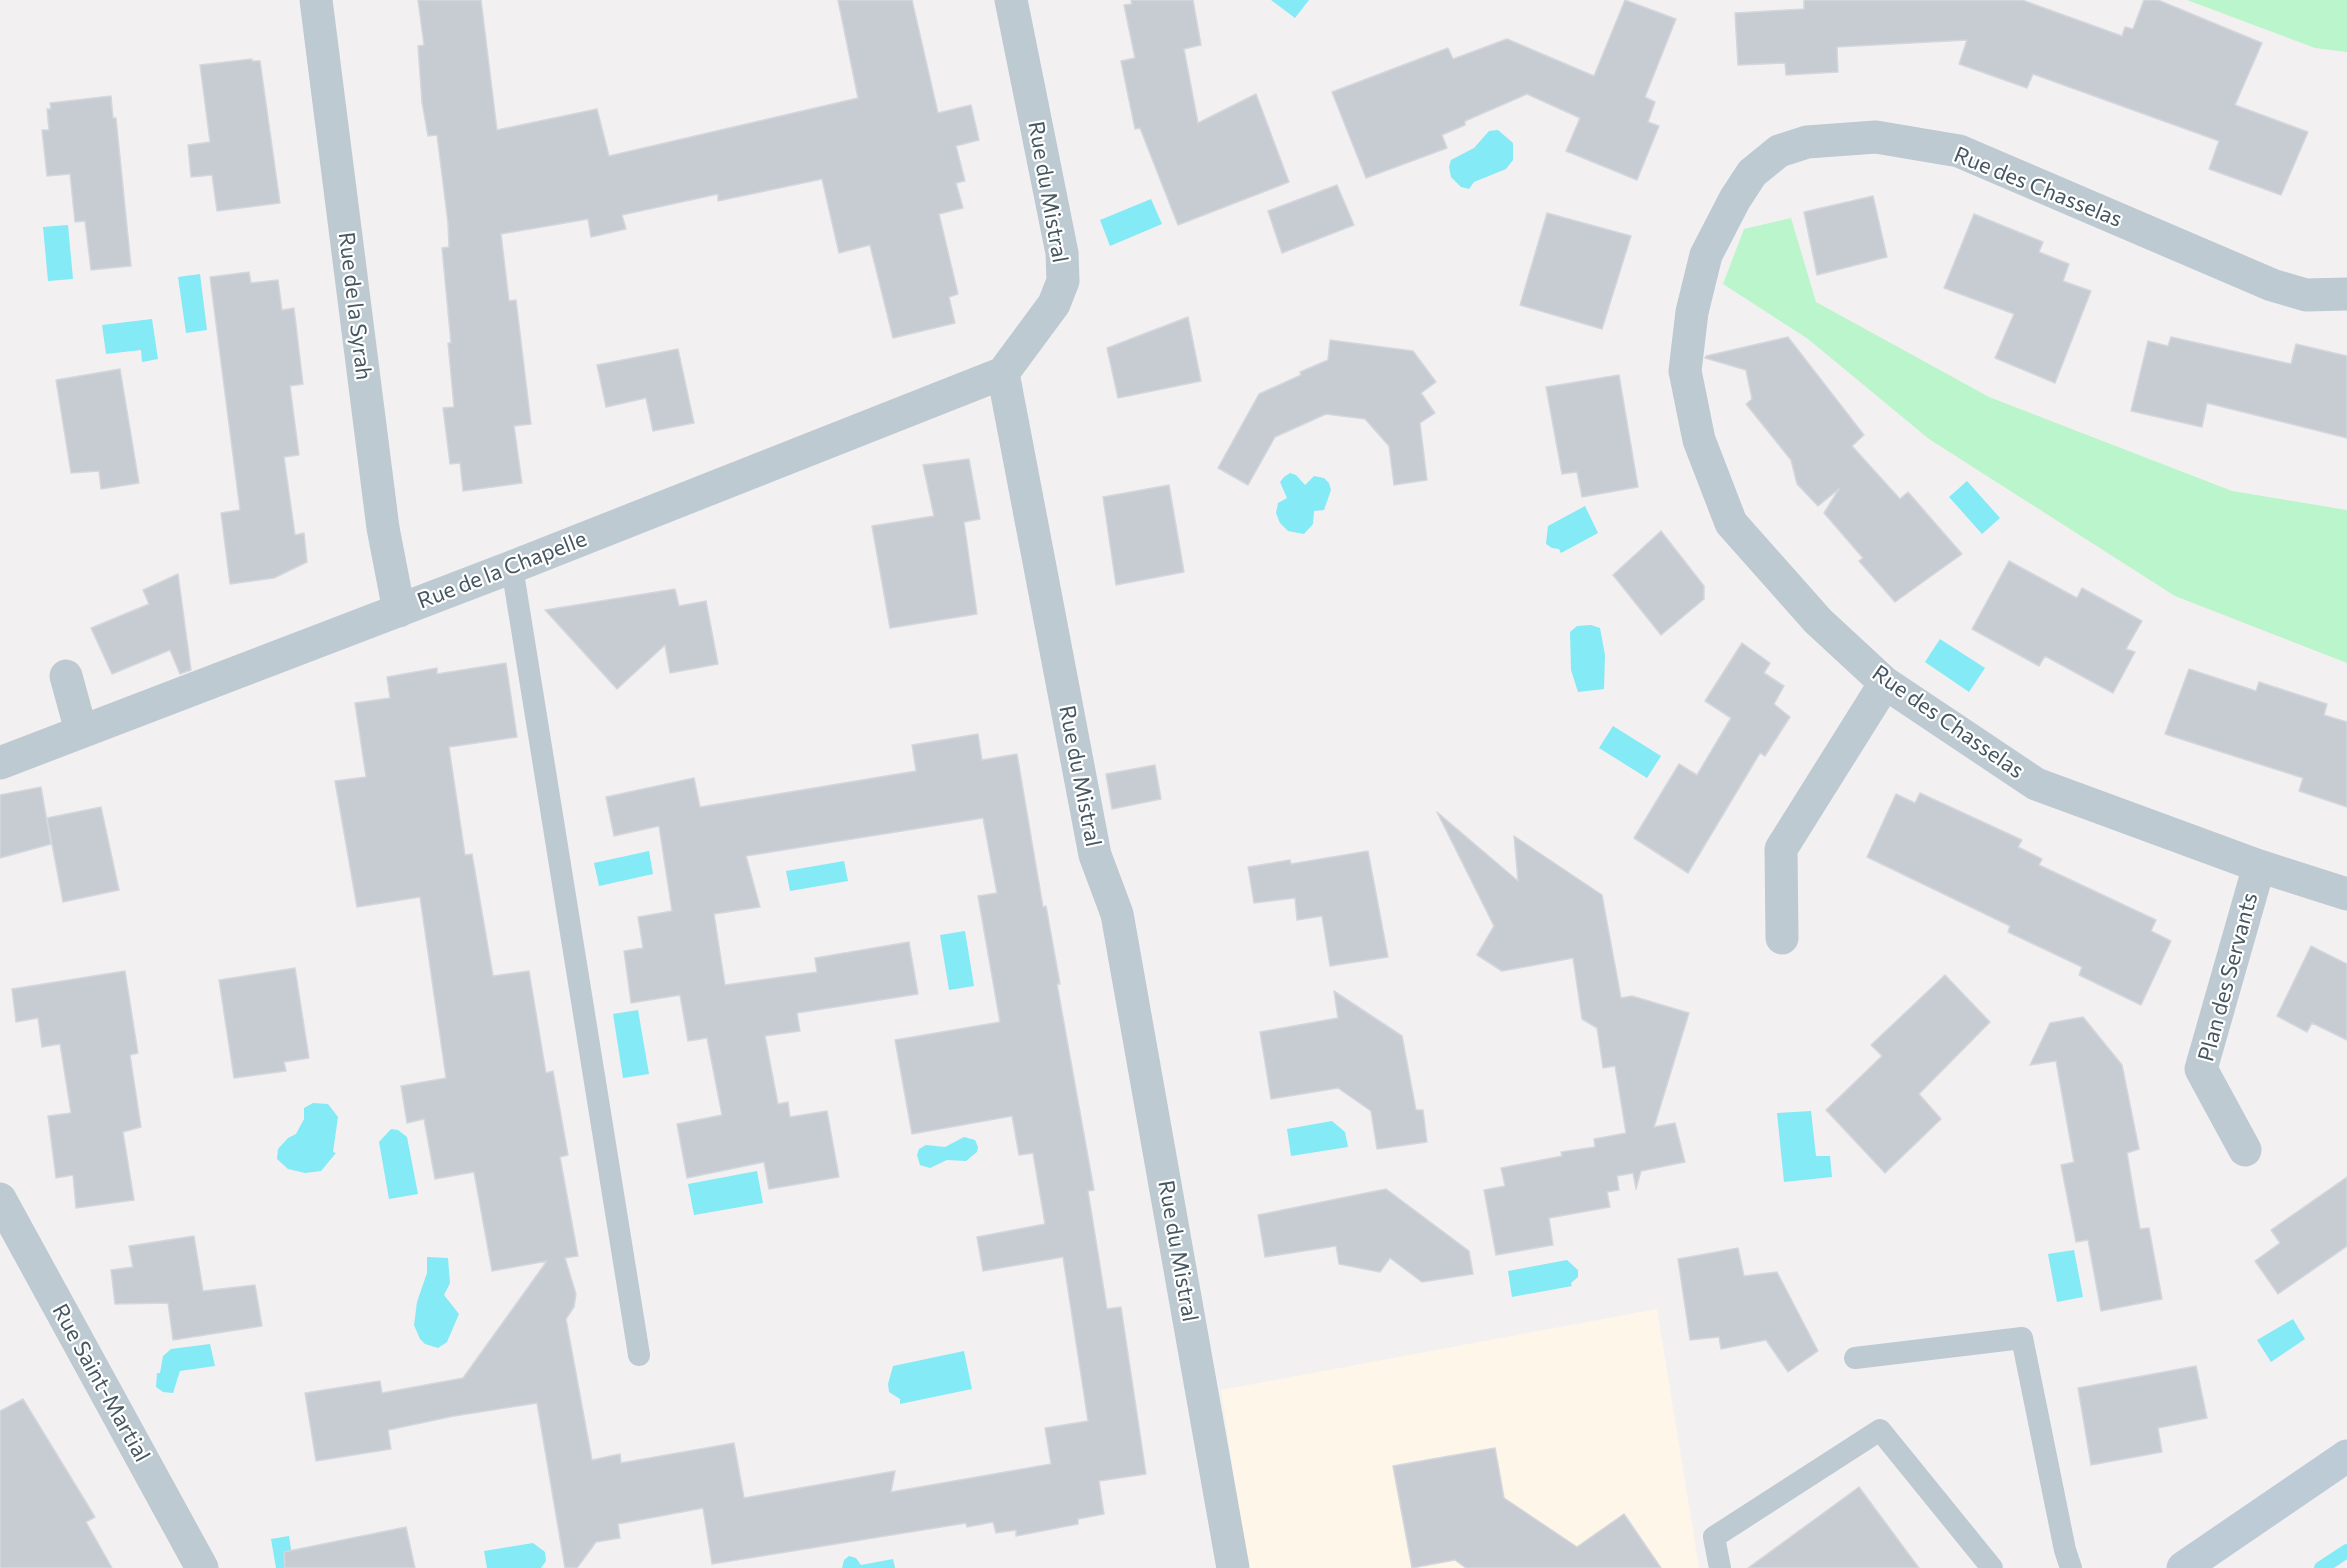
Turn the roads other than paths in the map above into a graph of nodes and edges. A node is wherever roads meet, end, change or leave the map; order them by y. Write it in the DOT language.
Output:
graph roads {
  1 [pos="316,0"];
  2 [pos="1011,0"];
  3 [pos="2347,294"];
  4 [pos="1002,373"];
  5 [pos="512,567"];
  6 [pos="399,611"];
  7 [pos="66,676"];
  8 [pos="1885,683"];
  9 [pos="81,731"];
  10 [pos="0,763"];
  11 [pos="2259,866"];
  12 [pos="2347,894"];
  13 [pos="1782,938"];
  14 [pos="2245,1150"];
  15 [pos="0,1198"];
  16 [pos="639,1355"];
  17 [pos="1855,1358"];
  18 [pos="2347,1456"];
  19 [pos="202,1568"];
  20 [pos="1233,1568"];
  21 [pos="1720,1568"];
  22 [pos="1992,1568"];
  23 [pos="2071,1568"];
  24 [pos="2183,1568"];
  1 -- 6 [label="street, Rue de la Syrah"];
  2 -- 4 [label="street, Rue du Mistral"];
  3 -- 8 [label="street, Rue des Chasselas"];
  4 -- 5 [label="street, Rue de la Chapelle"];
  4 -- 20 [label="street, Rue du Mistral"];
  5 -- 6 [label="street, Rue de la Chapelle"];
  5 -- 16 [label="lane"];
  6 -- 9 [label="street, Rue de la Chapelle"];
  7 -- 9 [label="street"];
  8 -- 11 [label="street, Rue des Chasselas"];
  8 -- 13 [label="street"];
  9 -- 10 [label="street, Rue de la Chapelle"];
  11 -- 12 [label="street, Rue des Chasselas"];
  11 -- 14 [label="street, Plan des Servants"];
  15 -- 19 [label="street, Rue Saint-Martial"];
  17 -- 23 [label="lane"];
  18 -- 24 [label="main road"];
  21 -- 22 [label="lane"];
}
